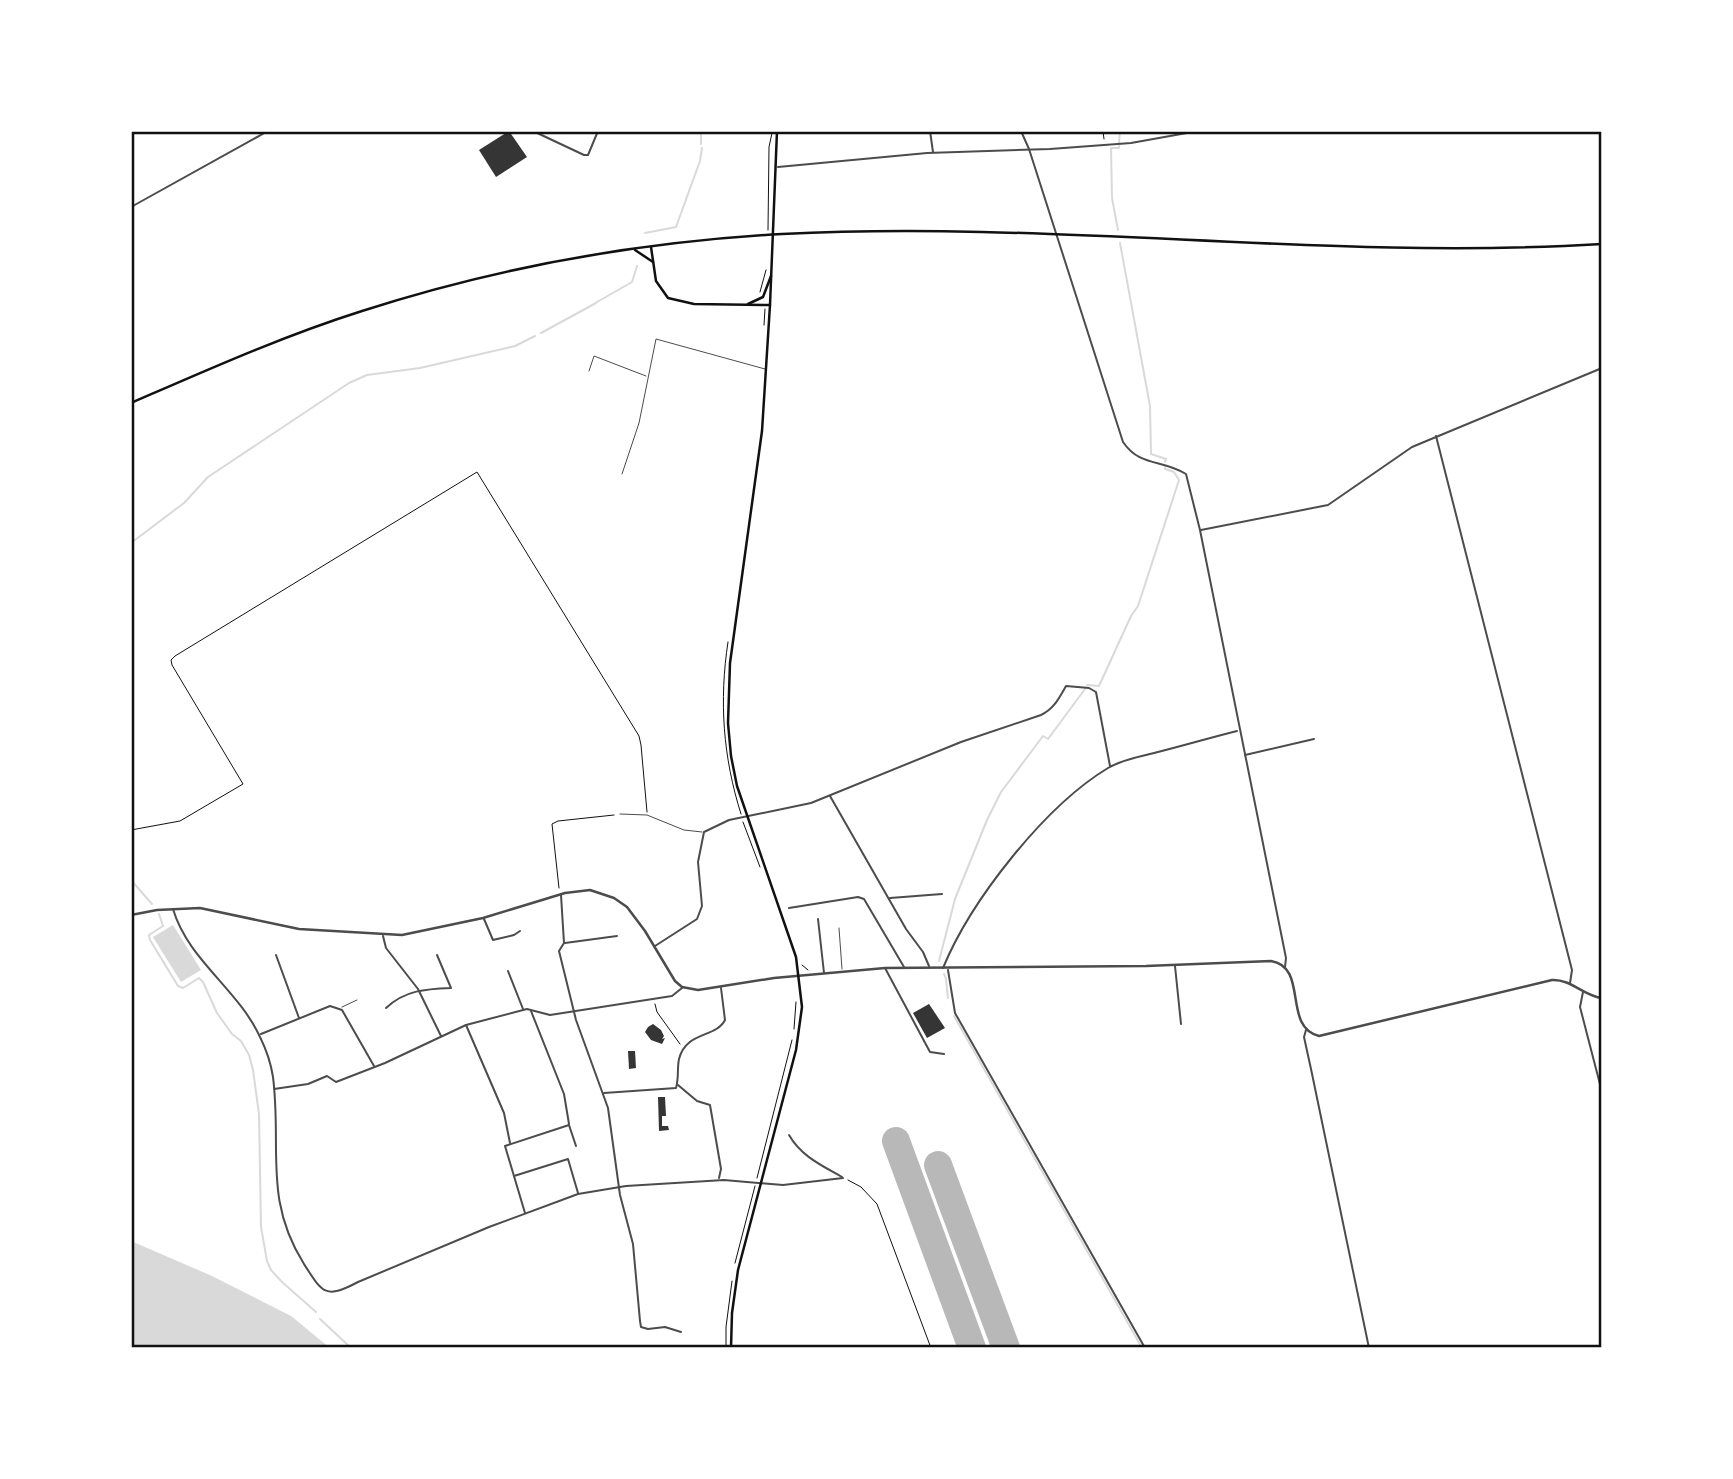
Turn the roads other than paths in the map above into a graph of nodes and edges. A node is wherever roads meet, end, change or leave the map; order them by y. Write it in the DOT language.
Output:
graph roads {
  1 [pos="268,131"];
  2 [pos="533,131"];
  3 [pos="598,131"];
  4 [pos="777,131"];
  5 [pos="930,131"];
  6 [pos="1021,131"];
  7 [pos="1198,131"];
  8 [pos="1029,149"];
  9 [pos="933,153"];
  10 [pos="774,168"];
  11 [pos="131,207"];
  12 [pos="1602,244"];
  13 [pos="651,247"];
  14 [pos="632,249"];
  15 [pos="653,262"];
  16 [pos="771,276"];
  17 [pos="745,305"];
  18 [pos="771,305"];
  19 [pos="1602,368"];
  20 [pos="767,370"];
  21 [pos="589,371"];
  22 [pos="648,376"];
  23 [pos="131,403"];
  24 [pos="1436,436"];
  25 [pos="622,474"];
  26 [pos="1200,530"];
  27 [pos="1239,731"];
  28 [pos="1314,739"];
  29 [pos="1244,755"];
  30 [pos="1110,766"];
  31 [pos="830,795"];
  32 [pos="620,814"];
  33 [pos="747,816"];
  34 [pos="704,832"];
  35 [pos="561,894"];
  36 [pos="942,894"];
  37 [pos="889,898"];
  38 [pos="789,908"];
  39 [pos="173,909"];
  40 [pos="131,915"];
  41 [pos="483,918"];
  42 [pos="818,919"];
  43 [pos="839,928"];
  44 [pos="520,931"];
  45 [pos="383,935"];
  46 [pos="617,936"];
  47 [pos="564,943"];
  48 [pos="654,946"];
  49 [pos="276,955"];
  50 [pos="437,955"];
  51 [pos="1175,965"];
  52 [pos="1285,967"];
  53 [pos="885,968"];
  54 [pos="904,968"];
  55 [pos="929,968"];
  56 [pos="948,968"];
  57 [pos="943,969"];
  58 [pos="508,971"];
  59 [pos="842,971"];
  60 [pos="824,974"];
  61 [pos="800,977"];
  62 [pos="1570,983"];
  63 [pos="682,987"];
  64 [pos="721,987"];
  65 [pos="418,989"];
  66 [pos="1583,991"];
  67 [pos="1602,998"];
  68 [pos="357,1000"];
  69 [pos="386,1008"];
  70 [pos="340,1009"];
  71 [pos="530,1009"];
  72 [pos="523,1010"];
  73 [pos="574,1010"];
  74 [pos="300,1018"];
  75 [pos="1181,1024"];
  76 [pos="466,1025"];
  77 [pos="1306,1030"];
  78 [pos="259,1035"];
  79 [pos="441,1037"];
  80 [pos="944,1054"];
  81 [pos="375,1067"];
  82 [pos="678,1084"];
  83 [pos="274,1089"];
  84 [pos="1602,1092"];
  85 [pos="604,1093"];
  86 [pos="569,1125"];
  87 [pos="789,1135"];
  88 [pos="511,1144"];
  89 [pos="576,1146"];
  90 [pos="514,1176"];
  91 [pos="719,1180"];
  92 [pos="761,1182"];
  93 [pos="619,1187"];
  94 [pos="578,1194"];
  95 [pos="526,1214"];
  96 [pos="681,1332"];
  97 [pos="728,1348"];
  98 [pos="1145,1348"];
  99 [pos="1369,1348"];
  1 -- 11 [label="street"];
  2 -- 3 [label="street"];
  4 -- 10 [label="main road"];
  5 -- 9 [label="street"];
  6 -- 8 [label="street"];
  7 -- 8 [label="street"];
  8 -- 9 [label="street"];
  8 -- 26 [label="street"];
  9 -- 10 [label="street"];
  10 -- 16 [label="main road"];
  12 -- 13 [label="main road"];
  13 -- 14 [label="main road"];
  13 -- 15 [label="main road"];
  14 -- 15 [label="main road"];
  14 -- 23 [label="main road"];
  15 -- 17 [label="main road"];
  16 -- 17 [label="main road"];
  16 -- 18 [label="main road"];
  17 -- 18 [label="main road"];
  18 -- 20 [label="main road"];
  19 -- 24 [label="street"];
  20 -- 22 [label="lane"];
  20 -- 33 [label="main road"];
  21 -- 22 [label="lane"];
  22 -- 25 [label="lane"];
  24 -- 26 [label="street"];
  24 -- 62 [label="street"];
  26 -- 27 [label="street"];
  27 -- 29 [label="street"];
  27 -- 30 [label="street"];
  28 -- 29 [label="street"];
  29 -- 52 [label="street"];
  30 -- 31 [label="street"];
  30 -- 57 [label="street"];
  31 -- 33 [label="street"];
  31 -- 37 [label="street"];
  32 -- 34 [label="lane"];
  33 -- 34 [label="street"];
  33 -- 61 [label="main road"];
  34 -- 48 [label="street"];
  35 -- 41 [label="street"];
  35 -- 47 [label="street"];
  35 -- 48 [label="street"];
  36 -- 37 [label="street"];
  37 -- 55 [label="street"];
  38 -- 54 [label="street"];
  39 -- 40 [label="street"];
  39 -- 45 [label="street"];
  39 -- 78 [label="street"];
  41 -- 44 [label="street"];
  41 -- 45 [label="street"];
  42 -- 60 [label="street"];
  43 -- 59 [label="lane"];
  45 -- 65 [label="street"];
  46 -- 47 [label="street"];
  47 -- 73 [label="street"];
  48 -- 63 [label="street"];
  49 -- 74 [label="street"];
  50 -- 65 [label="street"];
  51 -- 52 [label="street"];
  51 -- 56 [label="street"];
  51 -- 75 [label="street"];
  52 -- 77 [label="street"];
  53 -- 54 [label="street"];
  53 -- 59 [label="street"];
  53 -- 80 [label="street"];
  54 -- 55 [label="street"];
  55 -- 57 [label="street"];
  56 -- 57 [label="street"];
  56 -- 98 [label="street"];
  58 -- 72 [label="street"];
  59 -- 60 [label="street"];
  60 -- 61 [label="street"];
  61 -- 64 [label="street"];
  61 -- 92 [label="main road"];
  62 -- 66 [label="street"];
  62 -- 77 [label="street"];
  63 -- 64 [label="street"];
  63 -- 73 [label="street"];
  64 -- 82 [label="street"];
  65 -- 69 [label="street"];
  65 -- 79 [label="street"];
  66 -- 67 [label="street"];
  66 -- 84 [label="street"];
  68 -- 70 [label="lane"];
  70 -- 74 [label="street"];
  70 -- 81 [label="street"];
  71 -- 72 [label="street"];
  71 -- 73 [label="street"];
  71 -- 86 [label="street"];
  72 -- 76 [label="street"];
  73 -- 85 [label="street"];
  74 -- 78 [label="street"];
  76 -- 79 [label="street"];
  76 -- 88 [label="street"];
  77 -- 99 [label="street"];
  78 -- 83 [label="street"];
  79 -- 81 [label="street"];
  81 -- 83 [label="street"];
  82 -- 85 [label="street"];
  82 -- 91 [label="street"];
  83 -- 95 [label="street"];
  85 -- 93 [label="street"];
  86 -- 88 [label="street"];
  86 -- 89 [label="street"];
  87 -- 92 [label="street"];
  88 -- 90 [label="street"];
  90 -- 94 [label="street"];
  90 -- 95 [label="street"];
  91 -- 92 [label="street"];
  91 -- 93 [label="street"];
  92 -- 97 [label="main road"];
  93 -- 94 [label="street"];
  93 -- 96 [label="street"];
  94 -- 95 [label="street"];
}
